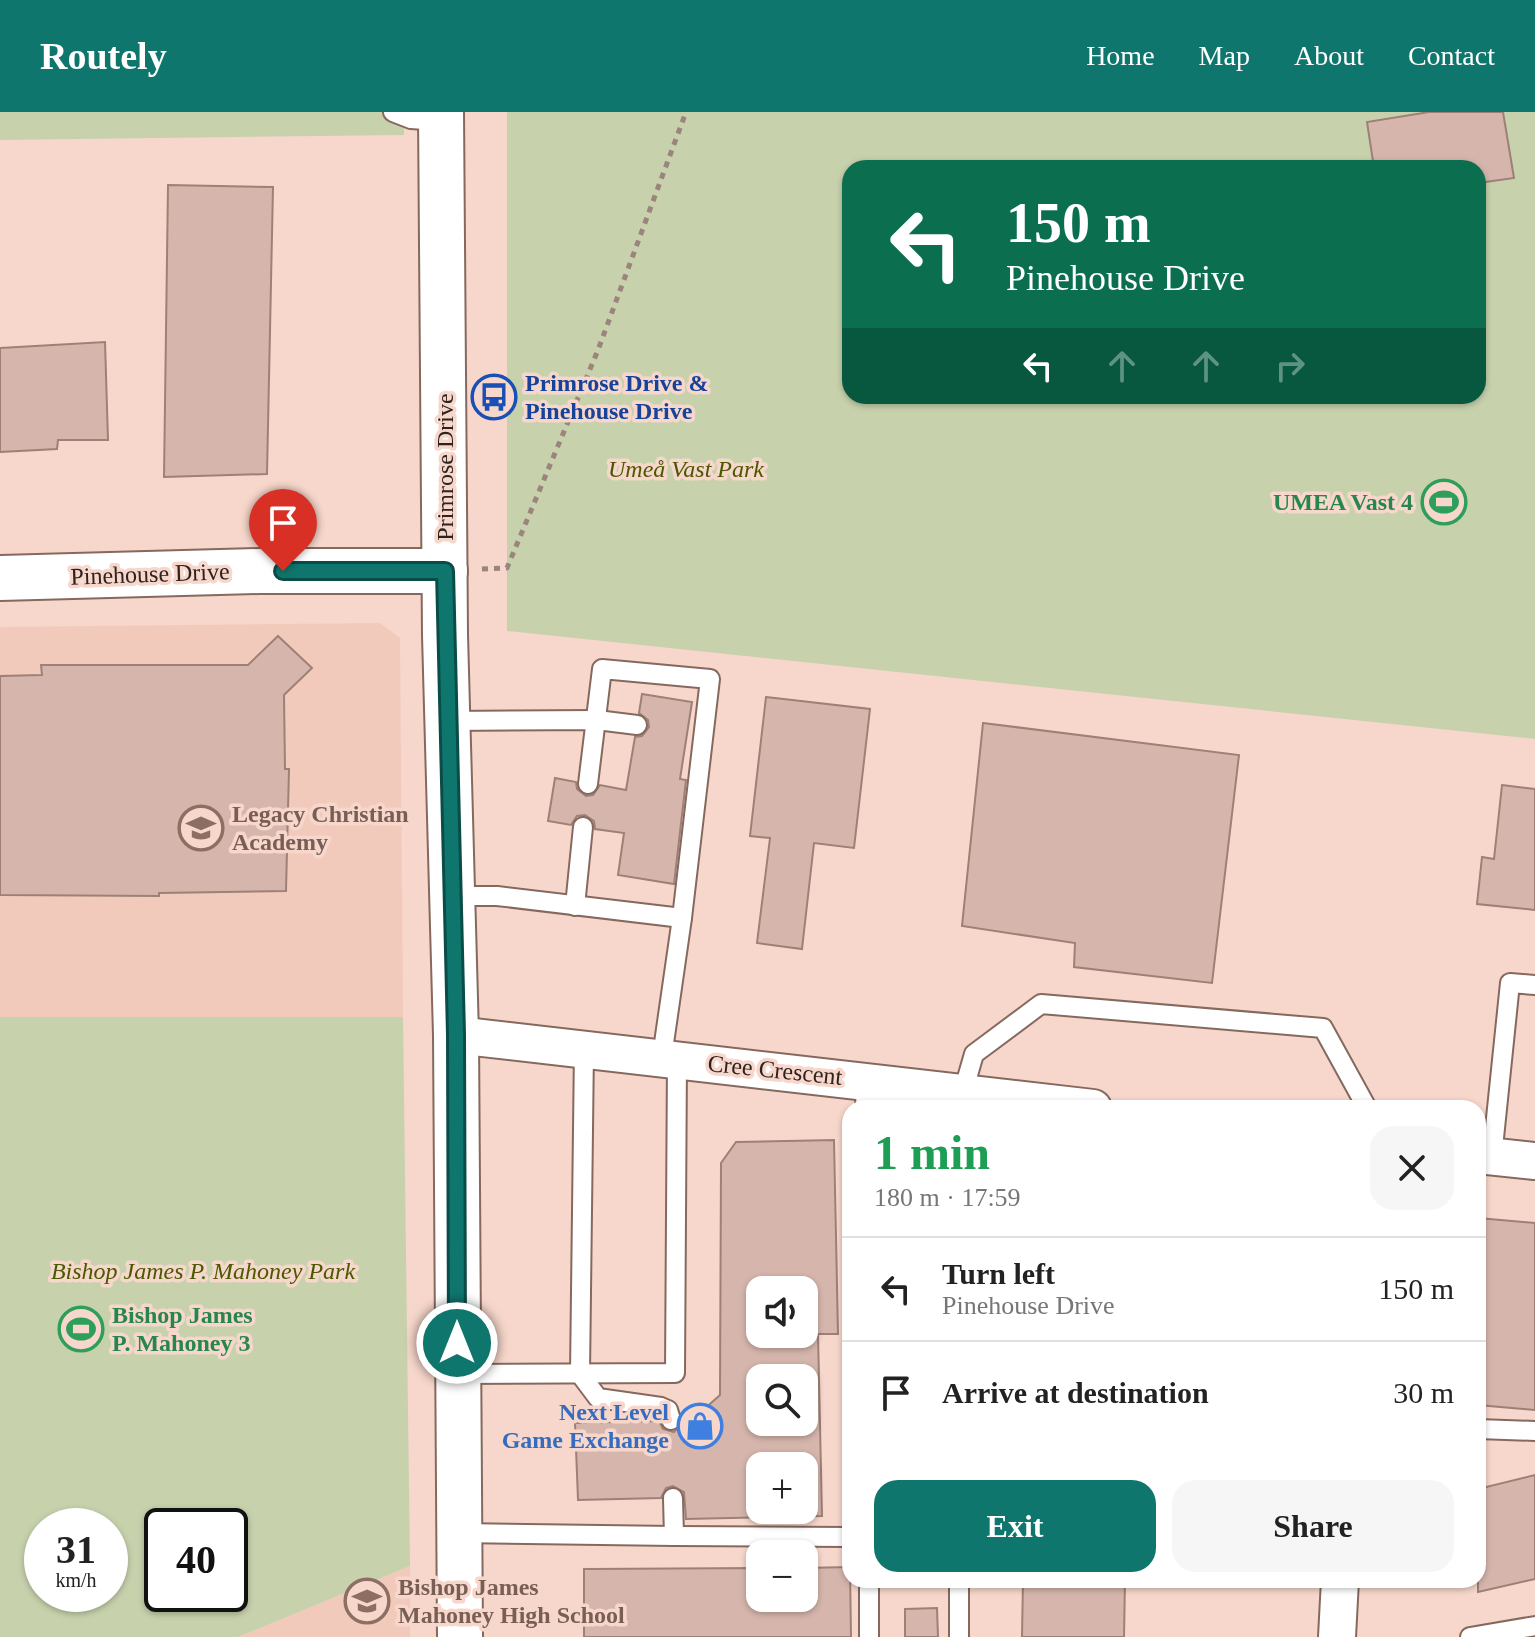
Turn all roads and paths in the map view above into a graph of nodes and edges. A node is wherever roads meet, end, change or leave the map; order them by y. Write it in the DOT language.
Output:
graph roads {
  1 [pos="393,112"];
  2 [pos="686,112"];
  3 [pos="441,116"];
  4 [pos="492,569"];
  5 [pos="445,571"];
  6 [pos="0,578"];
  7 [pos="597,720"];
  8 [pos="447,721"];
  9 [pos="637,725"];
  10 [pos="588,784"];
  11 [pos="583,827"];
  12 [pos="451,896"];
  13 [pos="575,906"];
  14 [pos="682,918"];
  15 [pos="1535,985"];
  16 [pos="456,1035"];
  17 [pos="584,1048"];
  18 [pos="670,1058"];
  19 [pos="865,1094"];
  20 [pos="961,1100"];
  21 [pos="1363,1100"];
  22 [pos="1486,1149"];
  23 [pos="1486,1156"];
  24 [pos="1535,1161"];
  25 [pos="457,1374"];
  26 [pos="580,1374"];
  27 [pos="671,1420"];
  28 [pos="1486,1429"];
  29 [pos="1535,1431"];
  30 [pos="673,1498"];
  31 [pos="458,1533"];
  32 [pos="674,1536"];
  33 [pos="842,1537"];
  34 [pos="869,1588"];
  35 [pos="959,1588"];
  36 [pos="1340,1588"];
  37 [pos="1535,1626"];
  38 [pos="460,1637"];
  39 [pos="869,1637"];
  40 [pos="959,1637"];
  41 [pos="1337,1637"];
  42 [pos="1470,1637"];
  1 -- 3 [label="lane"];
  2 -- 4 [label="path"];
  3 -- 5 [label="street, Primrose Drive"];
  5 -- 6 [label="street, Pinehouse Drive"];
  5 -- 8 [label="street, Primrose Drive"];
  7 -- 8 [label="lane"];
  7 -- 9 [label="lane"];
  7 -- 10 [label="lane"];
  7 -- 14 [label="lane"];
  8 -- 12 [label="street, Primrose Drive"];
  11 -- 13 [label="lane"];
  12 -- 13 [label="lane"];
  12 -- 16 [label="street, Primrose Drive"];
  13 -- 14 [label="lane"];
  14 -- 18 [label="lane"];
  15 -- 22 [label="lane"];
  16 -- 17 [label="street, Cree Crescent"];
  16 -- 25 [label="street, Primrose Drive"];
  17 -- 18 [label="street, Cree Crescent"];
  17 -- 26 [label="lane"];
  18 -- 19 [label="street, Cree Crescent"];
  18 -- 26 [label="lane"];
  19 -- 20 [label="street, Cree Crescent"];
  20 -- 21 [label="lane"];
  23 -- 24 [label="street"];
  25 -- 26 [label="lane"];
  25 -- 31 [label="street, Primrose Drive"];
  26 -- 27 [label="lane"];
  28 -- 29 [label="lane"];
  30 -- 32 [label="lane"];
  31 -- 32 [label="lane"];
  31 -- 38 [label="street, Primrose Drive"];
  32 -- 33 [label="lane"];
  34 -- 39 [label="lane"];
  35 -- 40 [label="lane"];
  36 -- 41 [label="street"];
  37 -- 42 [label="lane"];
}
